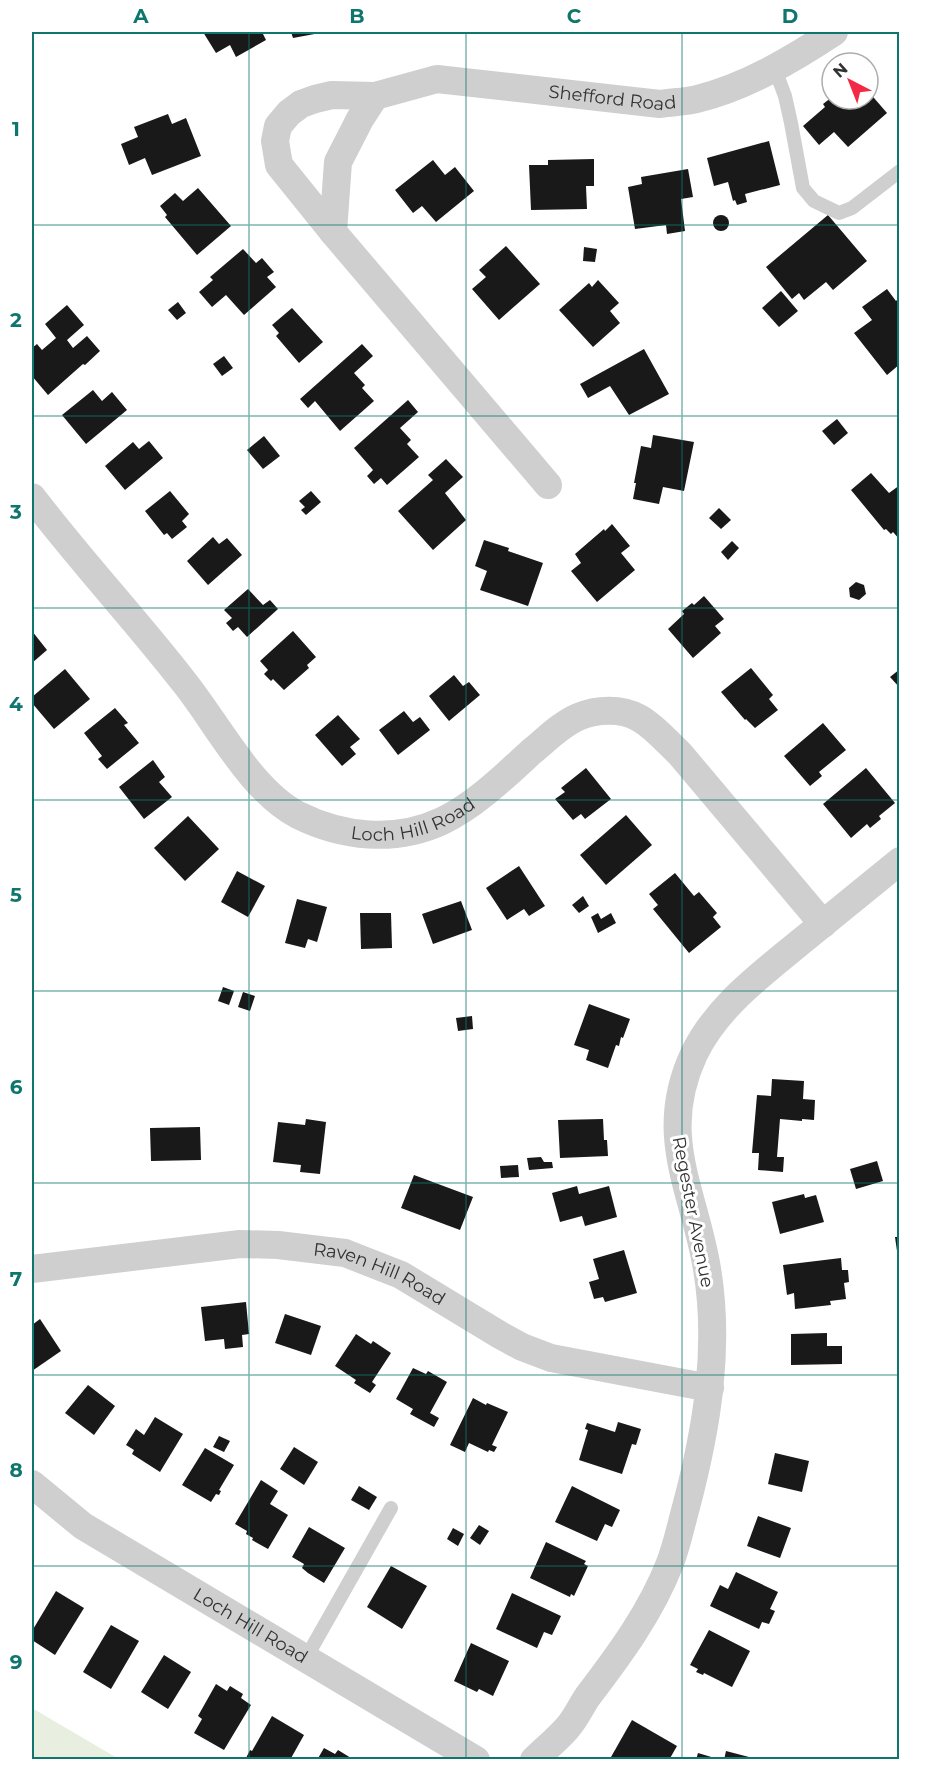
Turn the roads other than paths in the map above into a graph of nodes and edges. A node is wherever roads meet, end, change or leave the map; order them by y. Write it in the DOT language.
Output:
graph roads {
  1 [pos="834,32"];
  2 [pos="774,68"];
  3 [pos="375,96"];
  4 [pos="900,171"];
  5 [pos="333,232"];
  6 [pos="548,485"];
  7 [pos="32,497"];
  8 [pos="900,861"];
  9 [pos="823,924"];
  10 [pos="32,1269"];
  11 [pos="710,1388"];
  12 [pos="32,1484"];
  13 [pos="391,1508"];
  14 [pos="306,1658"];
  15 [pos="587,1698"];
  16 [pos="476,1760"];
  17 [pos="514,1760"];
  18 [pos="534,1760"];
  1 -- 2 [label="street, Shefford Road"];
  2 -- 3 [label="street, Shefford Road"];
  2 -- 4 [label="lane"];
  3 -- 5 [label="street"];
  3 -- 5 [label="street, Shefford Road"];
  5 -- 6 [label="street, Shefford Road"];
  7 -- 9 [label="street, Loch Hill Road"];
  8 -- 9 [label="street, Regester Avenue"];
  9 -- 11 [label="street, Regester Avenue"];
  10 -- 11 [label="street, Raven Hill Road"];
  11 -- 15 [label="street, Regester Avenue"];
  12 -- 14 [label="street, Loch Hill Road"];
  13 -- 14 [label="lane"];
  14 -- 16 [label="street, Loch Hill Road"];
  15 -- 17 [label="street, Regester Avenue"];
  15 -- 18 [label="street, Regester Avenue"];
}
